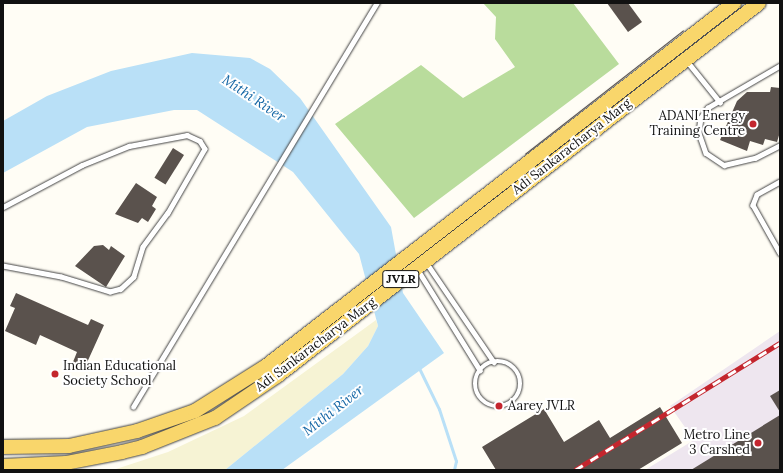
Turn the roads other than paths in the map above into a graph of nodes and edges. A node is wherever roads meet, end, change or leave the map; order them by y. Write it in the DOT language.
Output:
graph roads {
  1 [pos="377,3"];
  2 [pos="734,3"];
  3 [pos="759,3"];
  4 [pos="685,59"];
  5 [pos="780,66"];
  6 [pos="720,102"];
  7 [pos="780,144"];
  8 [pos="780,182"];
  9 [pos="3,207"];
  10 [pos="780,253"];
  11 [pos="421,264"];
  12 [pos="3,266"];
  13 [pos="494,362"];
  14 [pos="480,370"];
  15 [pos="133,407"];
  16 [pos="3,447"];
  17 [pos="3,466"];
  1 -- 15 [label="lane"];
  2 -- 16 [label="main road, Adi Sankaracharya Marg / JVLR"];
  3 -- 4 [label="main road, Adi Sankaracharya Marg / JVLR"];
  4 -- 6 [label="lane"];
  4 -- 11 [label="main road, Adi Sankaracharya Marg / JVLR"];
  5 -- 6 [label="lane"];
  6 -- 7 [label="lane"];
  8 -- 10 [label="lane"];
  9 -- 12 [label="lane"];
  11 -- 13 [label="lane"];
  11 -- 14 [label="lane"];
  11 -- 17 [label="main road, Adi Sankaracharya Marg / JVLR"];
  13 -- 14 [label="lane"];
  13 -- 14 [label="lane"];
}
